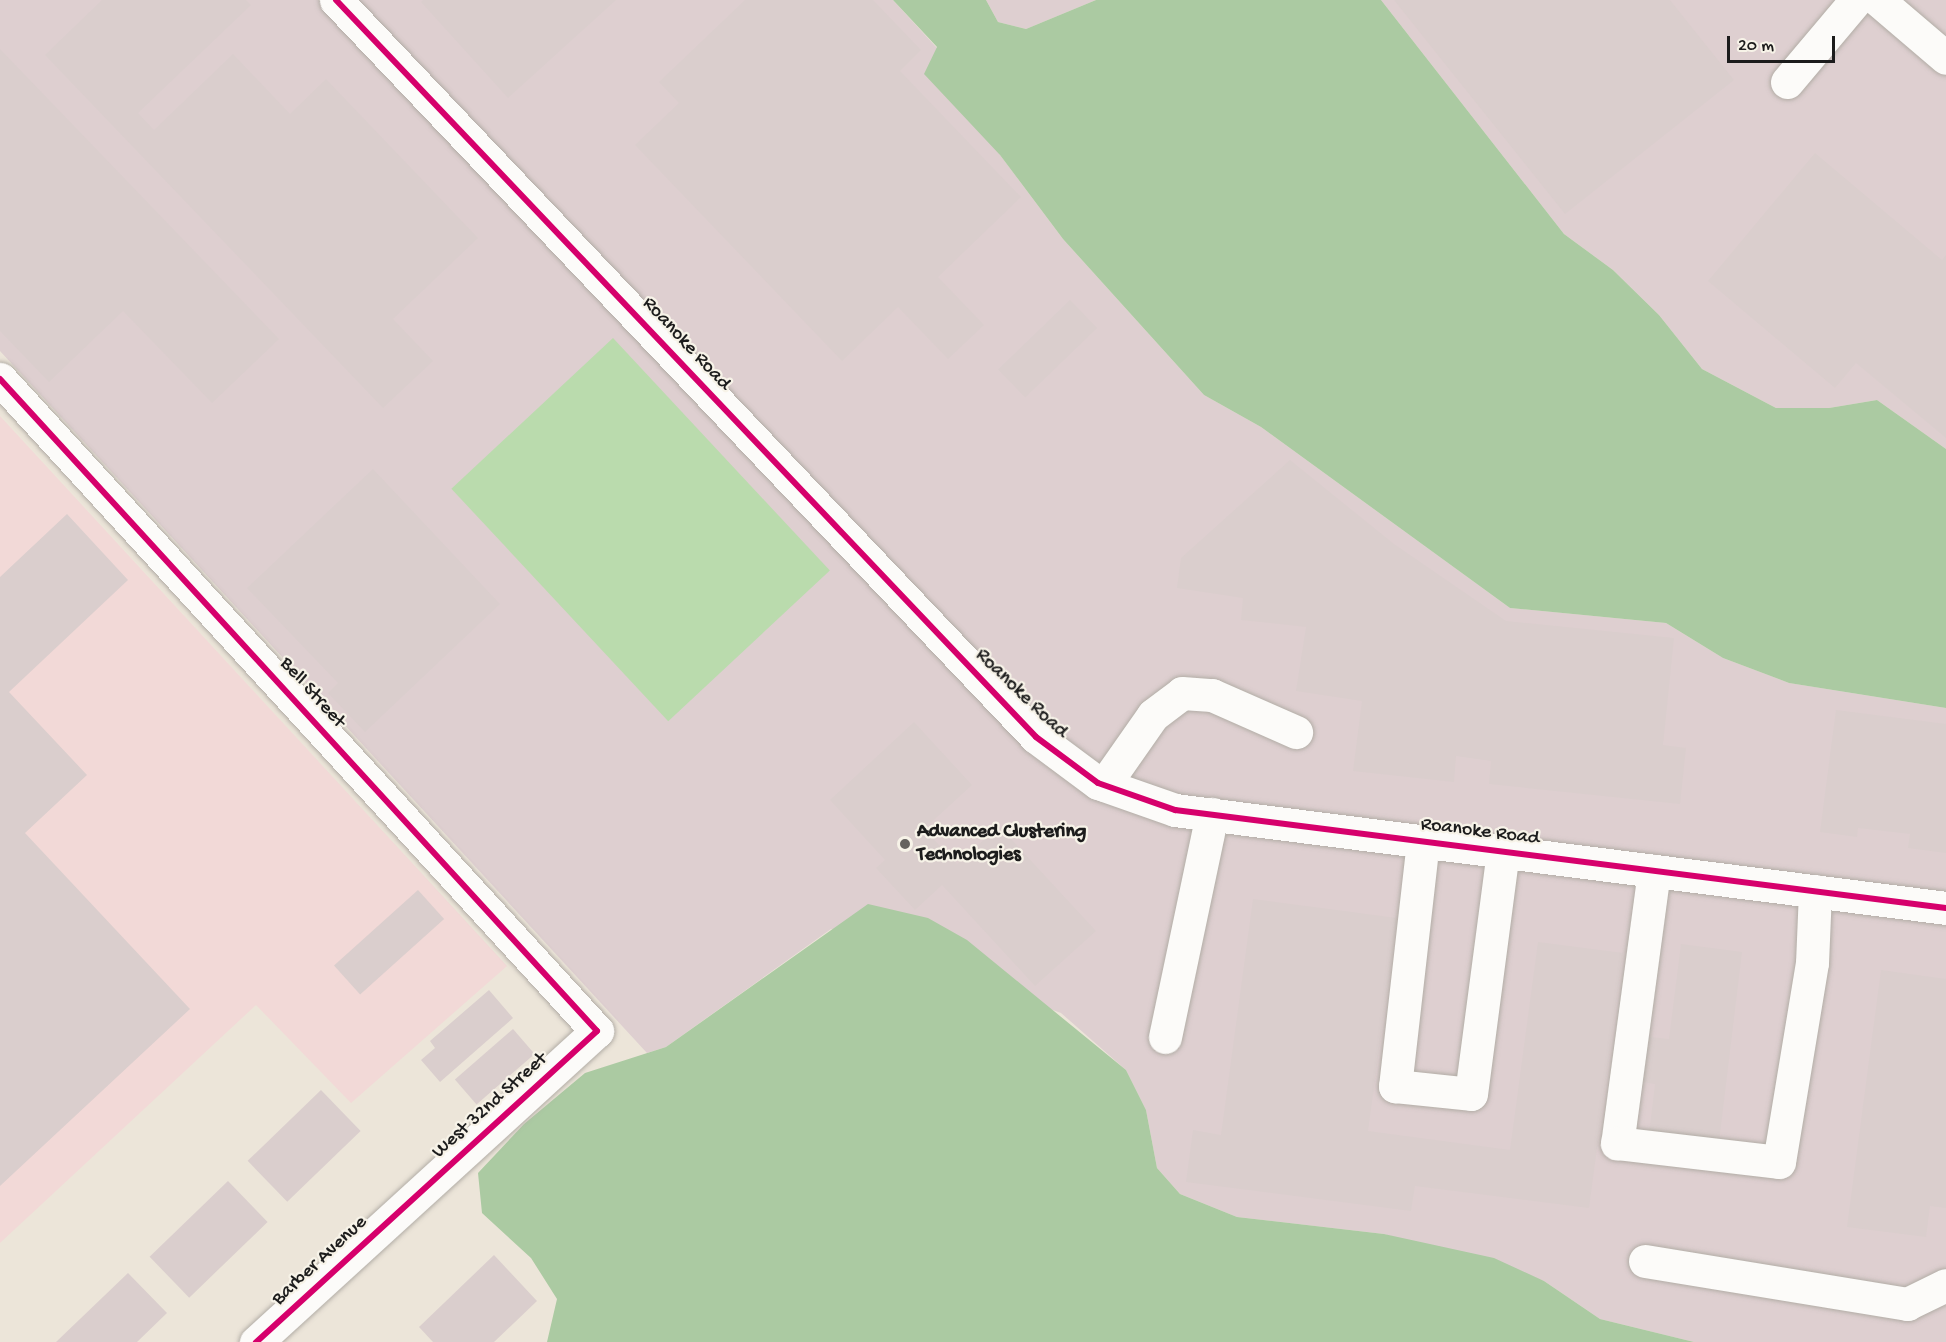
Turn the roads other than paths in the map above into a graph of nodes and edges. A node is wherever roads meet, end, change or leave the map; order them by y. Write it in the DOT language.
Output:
graph roads {
  1 [pos="1856,0"];
  2 [pos="1878,0"];
  3 [pos="345,3"];
  4 [pos="1946,58"];
  5 [pos="1787,82"];
  6 [pos="0,379"];
  7 [pos="1296,732"];
  8 [pos="1104,785"];
  9 [pos="1212,814"];
  10 [pos="1423,841"];
  11 [pos="1503,851"];
  12 [pos="1654,871"];
  13 [pos="1815,891"];
  14 [pos="1946,908"];
  15 [pos="597,1031"];
  16 [pos="1165,1037"];
  17 [pos="406,1204"];
  18 [pos="1645,1261"];
  19 [pos="1946,1285"];
  20 [pos="256,1342"];
  1 -- 5 [label="street"];
  2 -- 4 [label="street"];
  3 -- 8 [label="street, Roanoke Road"];
  6 -- 15 [label="street, Bell Street"];
  7 -- 8 [label="street"];
  8 -- 9 [label="street, Roanoke Road"];
  9 -- 10 [label="street, Roanoke Road"];
  9 -- 16 [label="street"];
  10 -- 11 [label="street, Roanoke Road"];
  10 -- 11 [label="street"];
  11 -- 12 [label="street, Roanoke Road"];
  12 -- 13 [label="street, Roanoke Road"];
  12 -- 13 [label="street"];
  13 -- 14 [label="street, Roanoke Road"];
  15 -- 17 [label="street, West 32nd Street"];
  17 -- 20 [label="street, Barber Avenue"];
  18 -- 19 [label="street"];
}
